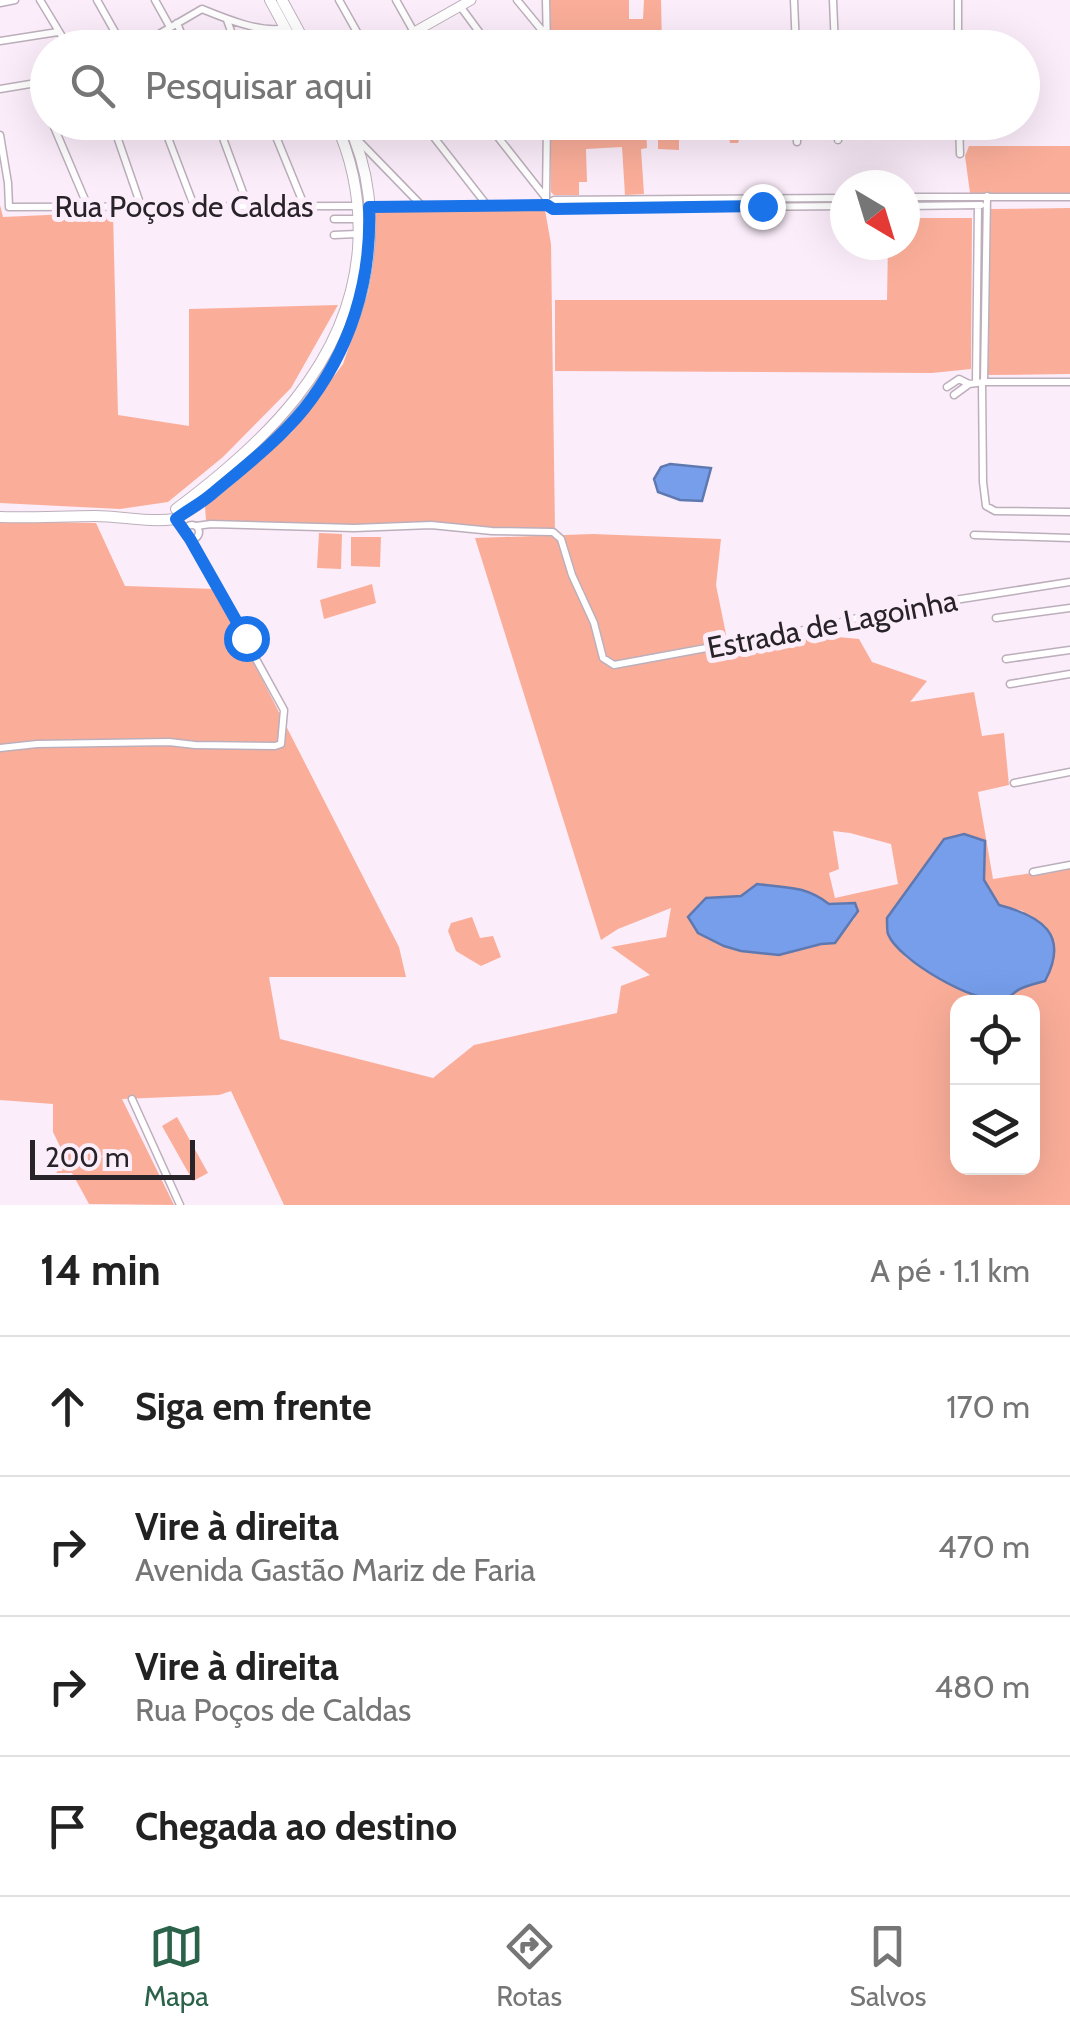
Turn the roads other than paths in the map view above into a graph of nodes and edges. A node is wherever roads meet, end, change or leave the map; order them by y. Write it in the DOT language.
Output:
graph roads {
  1 [pos="15,0"];
  2 [pos="40,0"];
  3 [pos="97,0"];
  4 [pos="155,0"];
  5 [pos="204,0"];
  6 [pos="270,0"];
  7 [pos="282,0"];
  8 [pos="339,0"];
  9 [pos="396,0"];
  10 [pos="471,0"];
  11 [pos="518,0"];
  12 [pos="546,0"];
  13 [pos="794,0"];
  14 [pos="834,0"];
  15 [pos="958,0"];
  16 [pos="0,3"];
  17 [pos="457,5"];
  18 [pos="202,9"];
  19 [pos="227,19"];
  20 [pos="174,25"];
  21 [pos="290,25"];
  22 [pos="57,30"];
  23 [pos="114,30"];
  24 [pos="166,30"];
  25 [pos="177,30"];
  26 [pos="231,30"];
  27 [pos="291,30"];
  28 [pos="294,30"];
  29 [pos="356,30"];
  30 [pos="413,30"];
  31 [pos="417,30"];
  32 [pos="477,30"];
  33 [pos="543,30"];
  34 [pos="547,30"];
  35 [pos="795,30"];
  36 [pos="835,30"];
  37 [pos="958,30"];
  38 [pos="30,36"];
  39 [pos="0,40"];
  40 [pos="30,85"];
  41 [pos="0,89"];
  42 [pos="0,135"];
  43 [pos="60,140"];
  44 [pos="118,140"];
  45 [pos="169,140"];
  46 [pos="224,140"];
  47 [pos="277,140"];
  48 [pos="342,140"];
  49 [pos="354,140"];
  50 [pos="358,140"];
  51 [pos="436,140"];
  52 [pos="500,140"];
  53 [pos="546,140"];
  54 [pos="960,140"];
  55 [pos="960,154"];
  56 [pos="1070,197"];
  57 [pos="830,198"];
  58 [pos="920,199"];
  59 [pos="547,201"];
  60 [pos="984,202"];
  61 [pos="304,205"];
  62 [pos="487,205"];
  63 [pos="920,205"];
  64 [pos="141,206"];
  65 [pos="194,206"];
  66 [pos="248,206"];
  67 [pos="363,206"];
  68 [pos="830,206"];
  69 [pos="88,207"];
  70 [pos="422,207"];
  71 [pos="334,219"];
  72 [pos="358,219"];
  73 [pos="359,234"];
  74 [pos="334,235"];
  75 [pos="362,263"];
  76 [pos="1070,382"];
  77 [pos="978,383"];
  78 [pos="947,386"];
  79 [pos="954,394"];
  80 [pos="1070,512"];
  81 [pos="177,515"];
  82 [pos="0,518"];
  83 [pos="193,526"];
  84 [pos="974,535"];
  85 [pos="188,537"];
  86 [pos="1070,538"];
  87 [pos="1070,582"];
  88 [pos="1070,608"];
  89 [pos="996,618"];
  90 [pos="1070,650"];
  91 [pos="1006,659"];
  92 [pos="1070,674"];
  93 [pos="1010,684"];
  94 [pos="0,748"];
  95 [pos="1070,772"];
  96 [pos="1014,783"];
  97 [pos="1070,865"];
  98 [pos="1033,872"];
  99 [pos="132,1099"];
  100 [pos="180,1205"];
  1 -- 16 [label="street"];
  2 -- 22 [label="street"];
  3 -- 23 [label="street"];
  4 -- 20 [label="street"];
  5 -- 18 [label="street"];
  6 -- 21 [label="main road"];
  7 -- 21 [label="main road"];
  8 -- 29 [label="street"];
  9 -- 30 [label="street"];
  10 -- 17 [label="main road"];
  11 -- 33 [label="street"];
  12 -- 34 [label="street"];
  13 -- 35 [label="street"];
  14 -- 36 [label="street"];
  15 -- 37 [label="street"];
  17 -- 31 [label="main road"];
  17 -- 32 [label="street"];
  18 -- 19 [label="street"];
  18 -- 20 [label="street"];
  19 -- 21 [label="street"];
  19 -- 26 [label="street"];
  20 -- 24 [label="street"];
  20 -- 25 [label="street"];
  21 -- 27 [label="main road"];
  21 -- 28 [label="main road"];
  38 -- 39 [label="street"];
  40 -- 41 [label="street"];
  42 -- 69 [label="street, Rua Poços de Caldas"];
  43 -- 69 [label="street"];
  44 -- 64 [label="street"];
  45 -- 65 [label="street"];
  46 -- 66 [label="street"];
  47 -- 61 [label="street"];
  48 -- 67 [label="main road"];
  49 -- 67 [label="main road"];
  50 -- 70 [label="street"];
  51 -- 62 [label="street"];
  52 -- 59 [label="street"];
  53 -- 59 [label="street"];
  54 -- 55 [label="street"];
  56 -- 60 [label="street"];
  57 -- 59 [label="street, Rua Poços de Caldas"];
  58 -- 60 [label="street"];
  59 -- 62 [label="street, Rua Poços de Caldas"];
  59 -- 68 [label="street, Rua Poços de Caldas"];
  60 -- 63 [label="street"];
  60 -- 77 [label="street"];
  61 -- 66 [label="street, Rua Poços de Caldas"];
  61 -- 67 [label="street, Rua Poços de Caldas"];
  62 -- 70 [label="street, Rua Poços de Caldas"];
  64 -- 65 [label="street, Rua Poços de Caldas"];
  64 -- 69 [label="street, Rua Poços de Caldas"];
  65 -- 66 [label="street, Rua Poços de Caldas"];
  67 -- 70 [label="street, Rua Poços de Caldas"];
  67 -- 72 [label="main road"];
  67 -- 75 [label="main road"];
  71 -- 72 [label="street"];
  72 -- 73 [label="main road"];
  73 -- 74 [label="street"];
  73 -- 75 [label="main road"];
  75 -- 81 [label="main road"];
  76 -- 77 [label="street"];
  77 -- 78 [label="street"];
  77 -- 79 [label="street"];
  77 -- 80 [label="street"];
  81 -- 82 [label="main road"];
  81 -- 83 [label="street"];
  81 -- 85 [label="street"];
  83 -- 85 [label="street"];
  83 -- 87 [label="street, Estrada de Lagoinha"];
  84 -- 86 [label="street"];
  85 -- 94 [label="street"];
  88 -- 89 [label="street"];
  90 -- 91 [label="street"];
  92 -- 93 [label="street"];
  95 -- 96 [label="street"];
  97 -- 98 [label="street"];
  99 -- 100 [label="street"];
}
